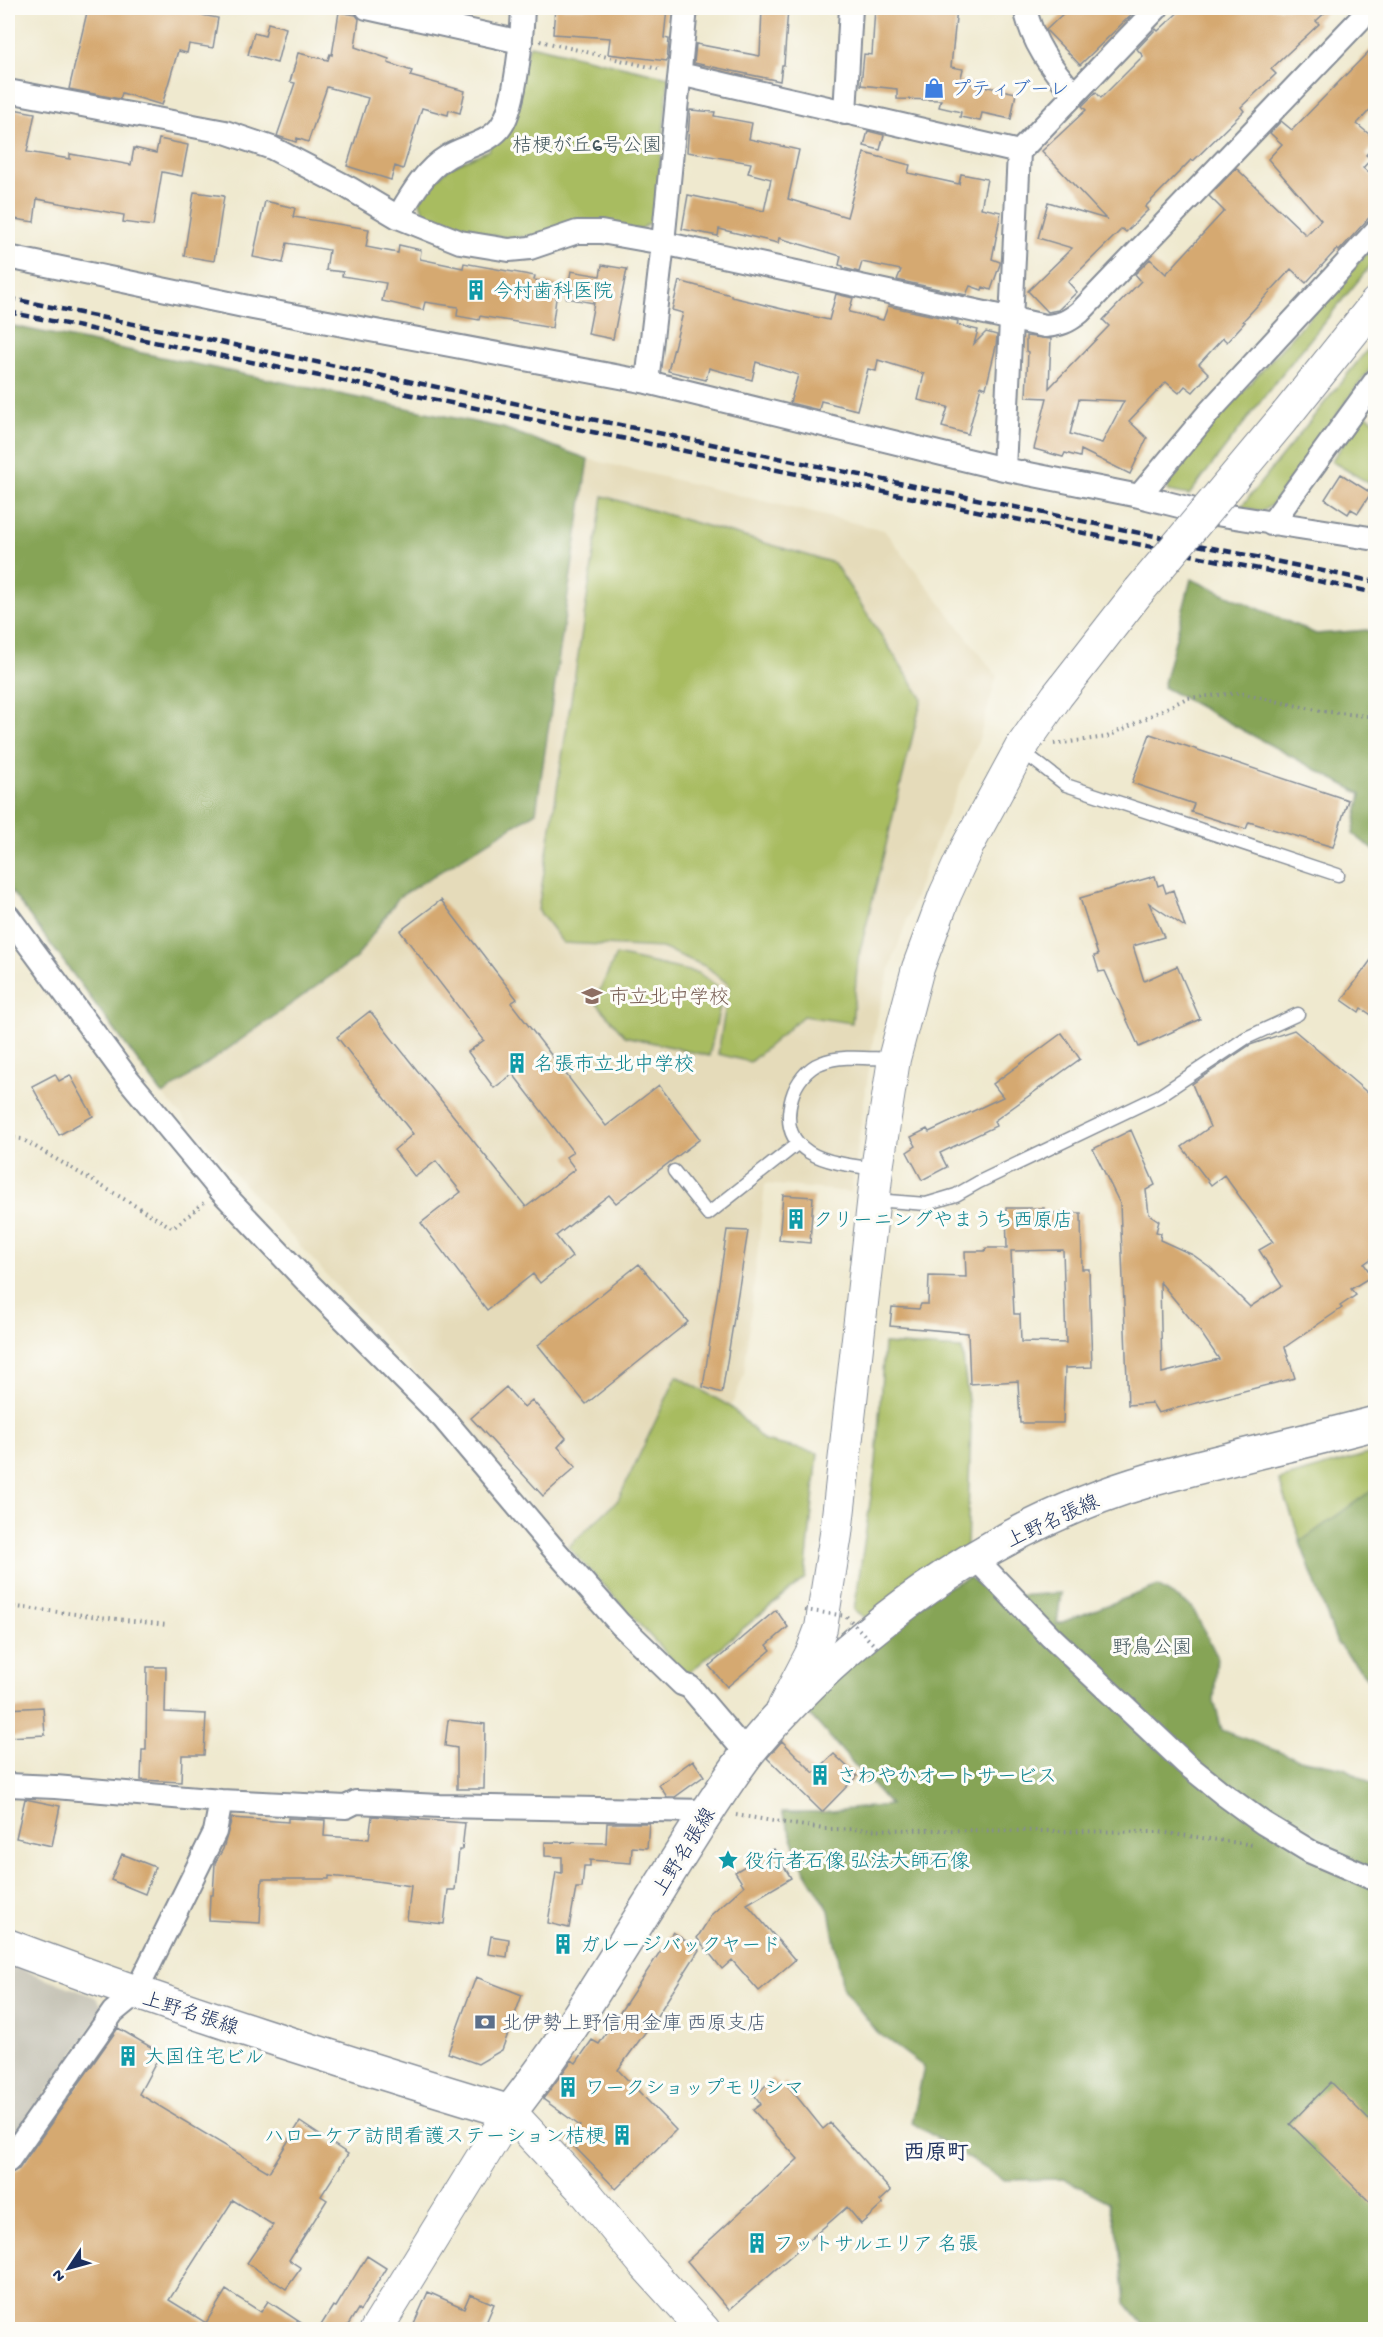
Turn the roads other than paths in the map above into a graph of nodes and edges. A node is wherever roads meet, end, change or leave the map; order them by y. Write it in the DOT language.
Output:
graph roads {
  1 [pos="367,8"];
  2 [pos="523,8"];
  3 [pos="686,8"];
  4 [pos="850,8"];
  5 [pos="1025,8"];
  6 [pos="1157,8"];
  7 [pos="1371,8"];
  8 [pos="521,42"];
  9 [pos="680,74"];
  10 [pos="8,91"];
  11 [pos="1074,94"];
  12 [pos="845,113"];
  13 [pos="1019,152"];
  14 [pos="398,217"];
  15 [pos="1376,231"];
  16 [pos="663,243"];
  17 [pos="8,257"];
  18 [pos="1376,303"];
  19 [pos="1012,319"];
  20 [pos="1376,380"];
  21 [pos="647,382"];
  22 [pos="1004,469"];
  23 [pos="1139,496"];
  24 [pos="1271,524"];
  25 [pos="1376,539"];
  26 [pos="1020,749"];
  27 [pos="1338,875"];
  28 [pos="8,916"];
  29 [pos="1298,1014"];
  30 [pos="894,1059"];
  31 [pos="797,1144"];
  32 [pos="878,1169"];
  33 [pos="674,1171"];
  34 [pos="875,1200"];
  35 [pos="1376,1423"];
  36 [pos="975,1558"];
  37 [pos="777,1717"];
  38 [pos="747,1754"];
  39 [pos="8,1785"];
  40 [pos="221,1802"];
  41 [pos="708,1811"];
  42 [pos="1376,1880"];
  43 [pos="8,1946"];
  44 [pos="135,1994"];
  45 [pos="510,2112"];
  46 [pos="8,2161"];
  47 [pos="376,2330"];
  48 [pos="704,2330"];
  1 -- 8 [label="street"];
  2 -- 8 [label="street"];
  3 -- 9 [label="street"];
  4 -- 12 [label="street"];
  5 -- 11 [label="street"];
  6 -- 11 [label="street"];
  7 -- 19 [label="street"];
  8 -- 14 [label="street"];
  9 -- 12 [label="street"];
  9 -- 16 [label="street"];
  10 -- 14 [label="street"];
  11 -- 13 [label="street"];
  12 -- 13 [label="street"];
  13 -- 19 [label="street"];
  14 -- 16 [label="street"];
  15 -- 23 [label="street"];
  16 -- 19 [label="street"];
  16 -- 21 [label="street"];
  17 -- 21 [label="street"];
  18 -- 26 [label="street, bridge"];
  19 -- 22 [label="street"];
  20 -- 24 [label="street"];
  21 -- 22 [label="street"];
  22 -- 23 [label="street"];
  23 -- 24 [label="street"];
  24 -- 25 [label="street"];
  26 -- 27 [label="lane"];
  26 -- 30 [label="street"];
  28 -- 38 [label="street"];
  29 -- 34 [label="lane"];
  30 -- 31 [label="lane"];
  30 -- 32 [label="street"];
  31 -- 32 [label="lane"];
  31 -- 33 [label="lane"];
  32 -- 34 [label="street"];
  34 -- 37 [label="street"];
  35 -- 36 [label="main road, 上野名張線"];
  36 -- 37 [label="main road, 上野名張線"];
  36 -- 42 [label="street"];
  37 -- 38 [label="main road, 上野名張線"];
  38 -- 41 [label="main road, 上野名張線"];
  39 -- 40 [label="street"];
  40 -- 41 [label="street"];
  40 -- 44 [label="street"];
  41 -- 45 [label="main road, 上野名張線"];
  43 -- 44 [label="main road, 上野名張線"];
  44 -- 45 [label="main road, 上野名張線"];
  44 -- 46 [label="street"];
  45 -- 47 [label="street"];
  45 -- 48 [label="street"];
}
